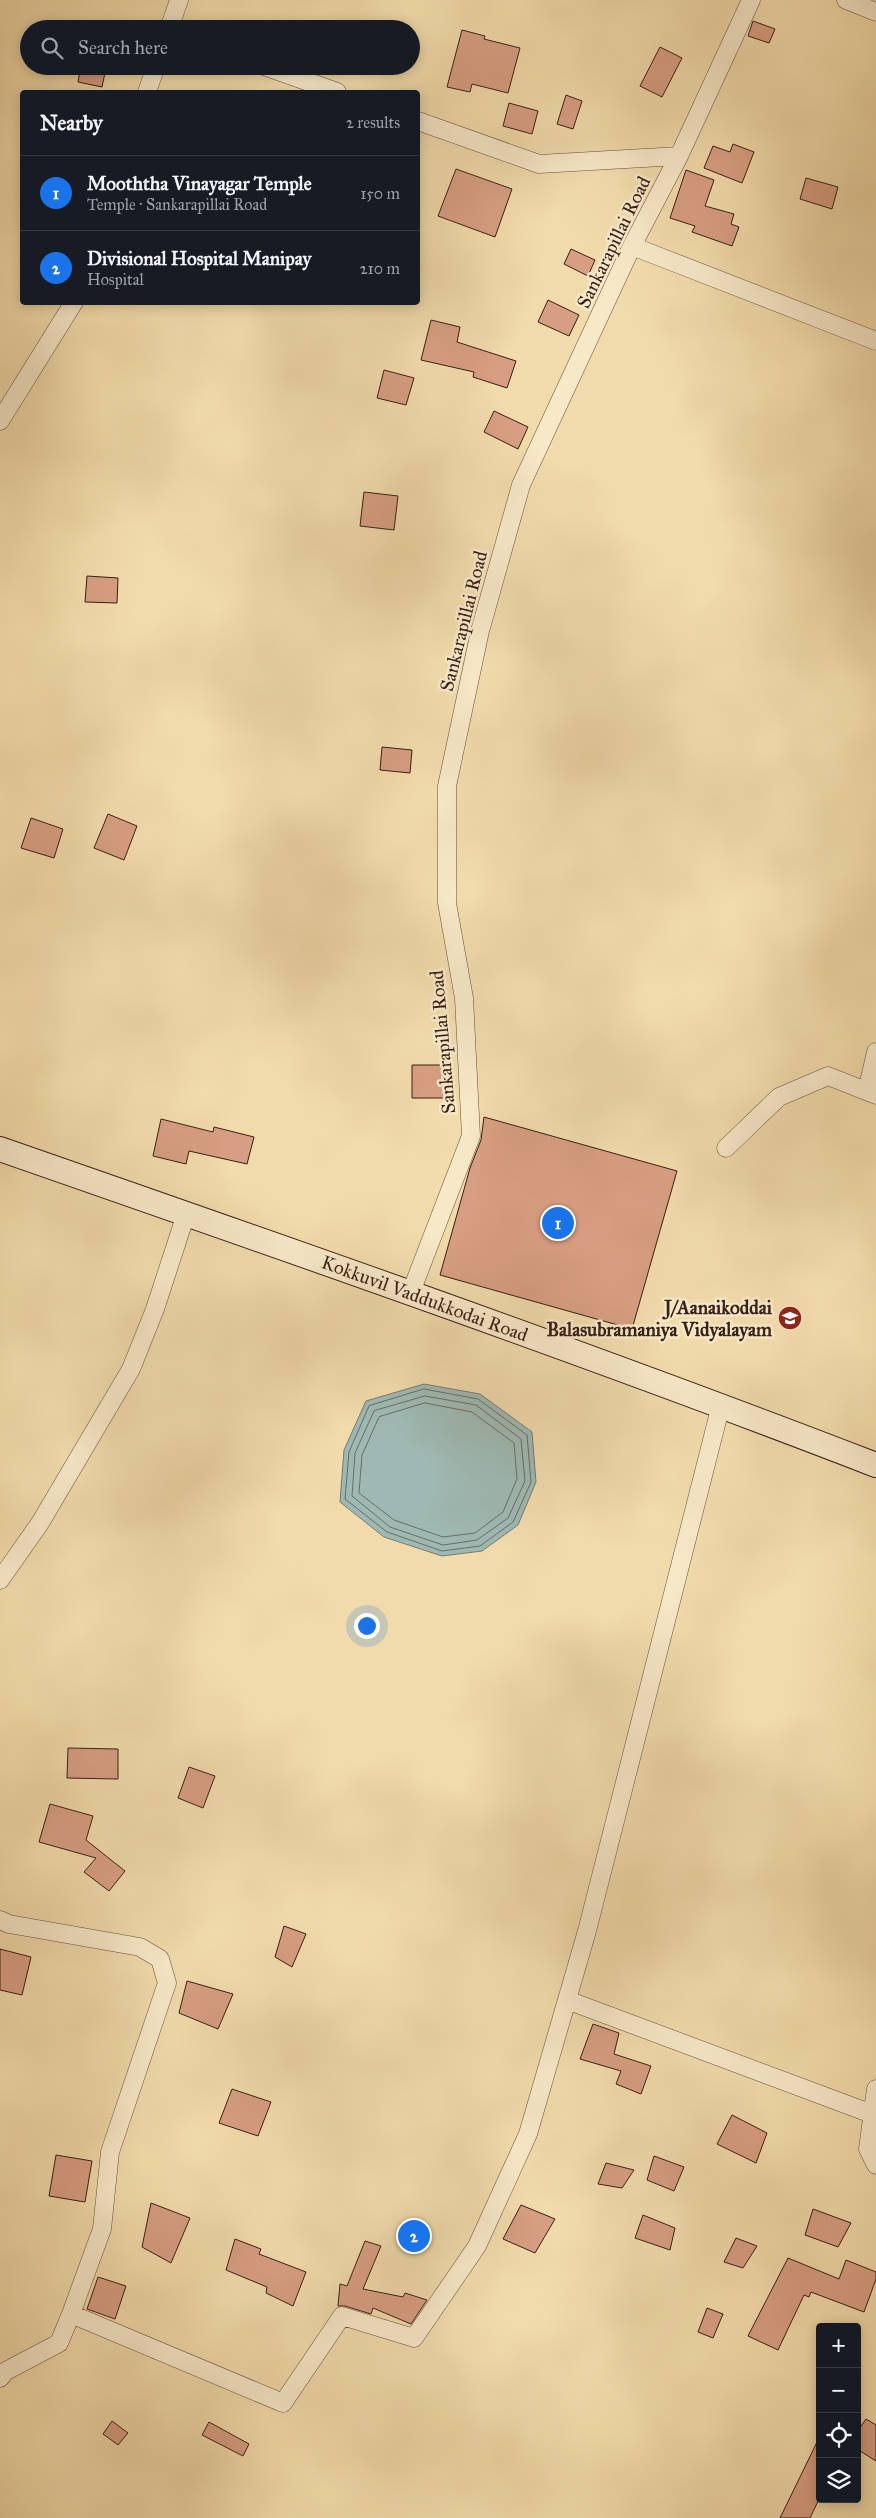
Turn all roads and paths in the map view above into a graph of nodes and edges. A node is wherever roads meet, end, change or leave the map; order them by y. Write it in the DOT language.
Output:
graph roads {
  1 [pos="179,0"];
  2 [pos="751,0"];
  3 [pos="846,0"];
  4 [pos="876,12"];
  5 [pos="172,20"];
  6 [pos="153,75"];
  7 [pos="289,75"];
  8 [pos="148,90"];
  9 [pos="331,90"];
  10 [pos="420,122"];
  11 [pos="679,156"];
  12 [pos="632,246"];
  13 [pos="72,305"];
  14 [pos="876,340"];
  15 [pos="0,421"];
  16 [pos="876,1052"];
  17 [pos="872,1093"];
  18 [pos="726,1148"];
  19 [pos="0,1149"];
  20 [pos="186,1214"];
  21 [pos="411,1292"];
  22 [pos="721,1405"];
  23 [pos="876,1465"];
  24 [pos="0,1580"];
  25 [pos="0,1920"];
  26 [pos="567,2000"];
  27 [pos="876,2089"];
  28 [pos="872,2114"];
  29 [pos="876,2165"];
  30 [pos="71,2314"];
  31 [pos="0,2378"];
  1 -- 5 [label="street"];
  2 -- 11 [label="street, Sankarapillai Road"];
  3 -- 4 [label="street"];
  6 -- 8 [label="street"];
  7 -- 9 [label="street"];
  10 -- 11 [label="street"];
  11 -- 12 [label="street, Sankarapillai Road"];
  12 -- 14 [label="street"];
  12 -- 21 [label="street, Sankarapillai Road"];
  13 -- 15 [label="street"];
  16 -- 17 [label="street"];
  17 -- 18 [label="street"];
  19 -- 20 [label="main road, Kokkuvil Vaddukkodai Road"];
  20 -- 21 [label="main road, Kokkuvil Vaddukkodai Road"];
  20 -- 24 [label="street"];
  21 -- 22 [label="main road, Kokkuvil Vaddukkodai Road"];
  22 -- 23 [label="main road, Kokkuvil Vaddukkodai Road"];
  22 -- 26 [label="street"];
  25 -- 30 [label="street"];
  26 -- 28 [label="street"];
  26 -- 30 [label="street"];
  27 -- 28 [label="street"];
  28 -- 29 [label="street"];
  30 -- 31 [label="street"];
}
